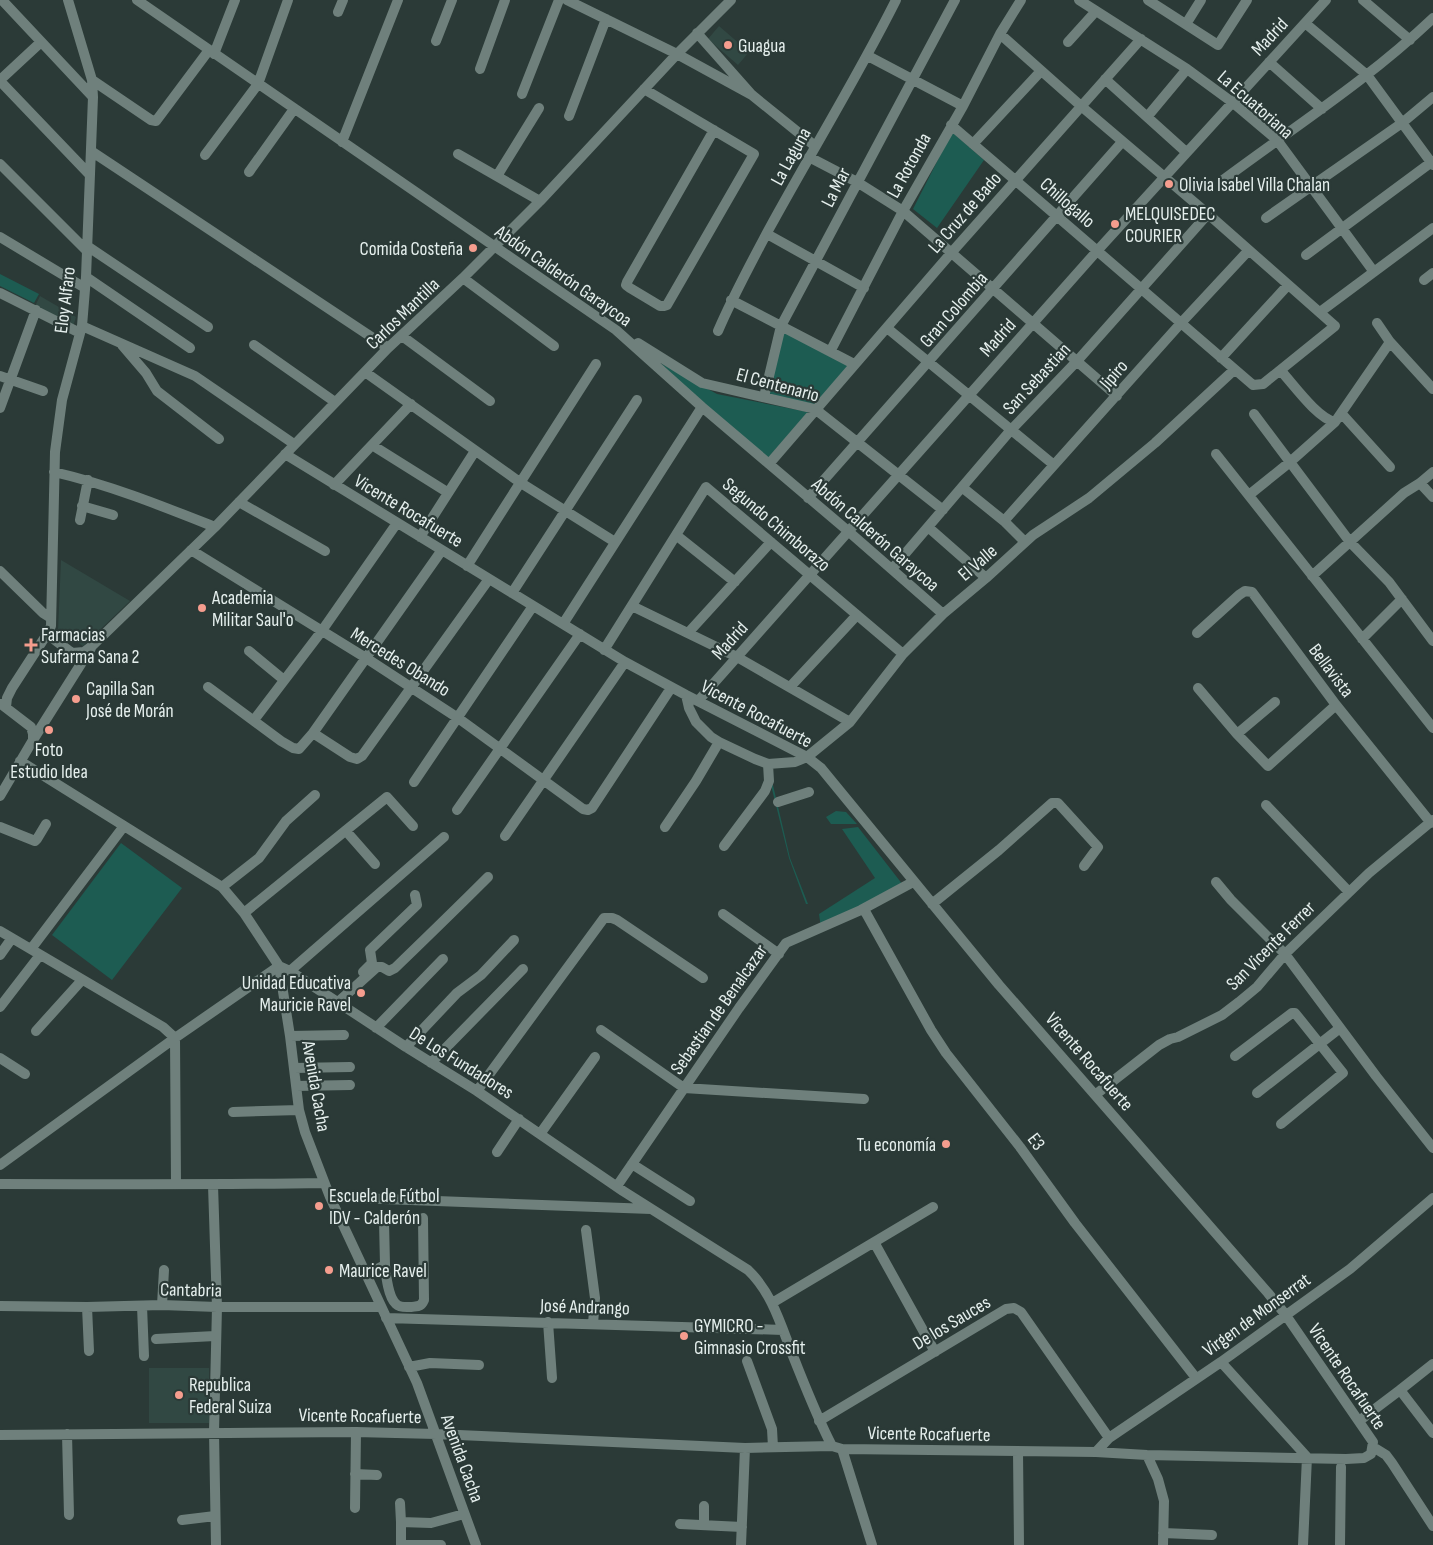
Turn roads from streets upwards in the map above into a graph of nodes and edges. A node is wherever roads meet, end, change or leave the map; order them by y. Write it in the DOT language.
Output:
graph roads {
  1 [pos="68,0"];
  2 [pos="136,0"];
  3 [pos="234,0"];
  4 [pos="288,0"];
  5 [pos="343,0"];
  6 [pos="398,0"];
  7 [pos="452,0"];
  8 [pos="505,0"];
  9 [pos="559,0"];
  10 [pos="566,0"];
  11 [pos="731,0"];
  12 [pos="896,0"];
  13 [pos="955,0"];
  14 [pos="1021,0"];
  15 [pos="1080,0"];
  16 [pos="1148,0"];
  17 [pos="1201,0"];
  18 [pos="1247,0"];
  19 [pos="1326,0"];
  20 [pos="1363,0"];
  21 [pos="3,2"];
  22 [pos="1096,11"];
  23 [pos="338,12"];
  24 [pos="1433,18"];
  25 [pos="606,19"];
  26 [pos="1304,23"];
  27 [pos="1186,24"];
  28 [pos="697,33"];
  29 [pos="1000,34"];
  30 [pos="1141,39"];
  31 [pos="1410,40"];
  32 [pos="42,42"];
  33 [pos="436,42"];
  34 [pos="1068,42"];
  35 [pos="211,52"];
  36 [pos="677,54"];
  37 [pos="868,56"];
  38 [pos="1269,62"];
  39 [pos="480,68"];
  40 [pos="1188,69"];
  41 [pos="1041,71"];
  42 [pos="1367,75"];
  43 [pos="1105,79"];
  44 [pos="92,80"];
  45 [pos="912,80"];
  46 [pos="0,81"];
  47 [pos="258,84"];
  48 [pos="644,89"];
  49 [pos="522,94"];
  50 [pos="752,95"];
  51 [pos="1433,96"];
  52 [pos="93,97"];
  53 [pos="1232,102"];
  54 [pos="963,106"];
  55 [pos="1081,106"];
  56 [pos="539,108"];
  57 [pos="294,109"];
  58 [pos="1322,109"];
  59 [pos="569,116"];
  60 [pos="1147,117"];
  61 [pos="1402,124"];
  62 [pos="951,125"];
  63 [pos="714,130"];
  64 [pos="1277,140"];
  65 [pos="342,142"];
  66 [pos="1122,142"];
  67 [pos="973,144"];
  68 [pos="815,146"];
  69 [pos="91,151"];
  70 [pos="1186,152"];
  71 [pos="458,154"];
  72 [pos="205,155"];
  73 [pos="809,157"];
  74 [pos="1432,163"];
  75 [pos="0,164"];
  76 [pos="249,172"];
  77 [pos="89,174"];
  78 [pos="497,176"];
  79 [pos="1164,176"];
  80 [pos="1015,180"];
  81 [pos="1223,180"];
  82 [pos="857,182"];
  83 [pos="1311,185"];
  84 [pos="540,201"];
  85 [pos="903,210"];
  86 [pos="1208,214"];
  87 [pos="1058,216"];
  88 [pos="1266,218"];
  89 [pos="1343,228"];
  90 [pos="1433,228"];
  91 [pos="767,234"];
  92 [pos="0,237"];
  93 [pos="494,247"];
  94 [pos="87,248"];
  95 [pos="1097,251"];
  96 [pos="1248,251"];
  97 [pos="952,252"];
  98 [pos="1306,255"];
  99 [pos="817,261"];
  100 [pos="1374,272"];
  101 [pos="1433,273"];
  102 [pos="86,277"];
  103 [pos="463,278"];
  104 [pos="1424,280"];
  105 [pos="1288,285"];
  106 [pos="85,288"];
  107 [pos="864,288"];
  108 [pos="1142,288"];
  109 [pos="993,290"];
  110 [pos="0,292"];
  111 [pos="731,300"];
  112 [pos="36,310"];
  113 [pos="1320,312"];
  114 [pos="1181,323"];
  115 [pos="1377,323"];
  116 [pos="1032,324"];
  117 [pos="781,326"];
  118 [pos="208,327"];
  119 [pos="887,328"];
  120 [pos="81,330"];
  121 [pos="616,330"];
  122 [pos="718,331"];
  123 [pos="402,336"];
  124 [pos="119,342"];
  125 [pos="1390,342"];
  126 [pos="254,345"];
  127 [pos="554,346"];
  128 [pos="190,348"];
  129 [pos="388,348"];
  130 [pos="831,350"];
  131 [pos="1222,358"];
  132 [pos="1078,360"];
  133 [pos="930,362"];
  134 [pos="596,364"];
  135 [pos="854,364"];
  136 [pos="1234,370"];
  137 [pos="1281,371"];
  138 [pos="365,372"];
  139 [pos="5,378"];
  140 [pos="1433,389"];
  141 [pos="43,391"];
  142 [pos="970,395"];
  143 [pos="1118,396"];
  144 [pos="764,398"];
  145 [pos="637,400"];
  146 [pos="490,401"];
  147 [pos="335,402"];
  148 [pos="411,404"];
  149 [pos="702,407"];
  150 [pos="0,408"];
  151 [pos="815,409"];
  152 [pos="1254,414"];
  153 [pos="1339,418"];
  154 [pos="1010,430"];
  155 [pos="219,439"];
  156 [pos="859,443"];
  157 [pos="294,444"];
  158 [pos="372,445"];
  159 [pos="475,451"];
  160 [pos="285,454"];
  161 [pos="1216,454"];
  162 [pos="1290,462"];
  163 [pos="768,464"];
  164 [pos="1054,465"];
  165 [pos="1390,467"];
  166 [pos="54,472"];
  167 [pos="1433,472"];
  168 [pos="898,476"];
  169 [pos="88,480"];
  170 [pos="521,483"];
  171 [pos="1420,483"];
  172 [pos="334,485"];
  173 [pos="963,488"];
  174 [pos="448,492"];
  175 [pos="1249,495"];
  176 [pos="808,498"];
  177 [pos="1433,498"];
  178 [pos="239,502"];
  179 [pos="82,506"];
  180 [pos="943,510"];
  181 [pos="565,511"];
  182 [pos="113,515"];
  183 [pos="80,520"];
  184 [pos="1004,521"];
  185 [pos="397,523"];
  186 [pos="215,527"];
  187 [pos="928,527"];
  188 [pos="848,532"];
  189 [pos="676,535"];
  190 [pos="420,537"];
  191 [pos="615,542"];
  192 [pos="771,542"];
  193 [pos="1026,542"];
  194 [pos="1350,542"];
  195 [pos="191,550"];
  196 [pos="442,550"];
  197 [pos="325,551"];
  198 [pos="467,566"];
  199 [pos="892,569"];
  200 [pos="0,571"];
  201 [pos="810,575"];
  202 [pos="1312,576"];
  203 [pos="986,578"];
  204 [pos="489,579"];
  205 [pos="735,582"];
  206 [pos="512,593"];
  207 [pos="1402,599"];
  208 [pos="533,606"];
  209 [pos="632,606"];
  210 [pos="942,614"];
  211 [pos="857,615"];
  212 [pos="51,618"];
  213 [pos="563,624"];
  214 [pos="321,632"];
  215 [pos="688,633"];
  216 [pos="1197,633"];
  217 [pos="48,634"];
  218 [pos="580,634"];
  219 [pos="1362,639"];
  220 [pos="1433,640"];
  221 [pos="92,646"];
  222 [pos="604,650"];
  223 [pos="249,651"];
  224 [pos="903,654"];
  225 [pos="366,658"];
  226 [pos="737,658"];
  227 [pos="625,662"];
  228 [pos="284,680"];
  229 [pos="208,687"];
  230 [pos="790,687"];
  231 [pos="412,688"];
  232 [pos="672,688"];
  233 [pos="1198,688"];
  234 [pos="686,695"];
  235 [pos="698,701"];
  236 [pos="1275,702"];
  237 [pos="1336,705"];
  238 [pos="3,706"];
  239 [pos="458,718"];
  240 [pos="254,720"];
  241 [pos="850,722"];
  242 [pos="1433,728"];
  243 [pos="314,733"];
  244 [pos="1237,734"];
  245 [pos="33,740"];
  246 [pos="718,742"];
  247 [pos="500,748"];
  248 [pos="807,757"];
  249 [pos="20,762"];
  250 [pos="768,764"];
  251 [pos="543,781"];
  252 [pos="414,782"];
  253 [pos="809,792"];
  254 [pos="315,795"];
  255 [pos="0,796"];
  256 [pos="778,802"];
  257 [pos="1266,805"];
  258 [pos="457,810"];
  259 [pos="1432,822"];
  260 [pos="46,824"];
  261 [pos="124,826"];
  262 [pos="413,826"];
  263 [pos="0,827"];
  264 [pos="665,827"];
  265 [pos="346,831"];
  266 [pos="505,836"];
  267 [pos="444,837"];
  268 [pos="724,846"];
  269 [pos="375,864"];
  270 [pos="1084,866"];
  271 [pos="488,877"];
  272 [pos="913,882"];
  273 [pos="1216,882"];
  274 [pos="222,887"];
  275 [pos="1349,892"];
  276 [pos="415,895"];
  277 [pos="932,904"];
  278 [pos="244,913"];
  279 [pos="866,913"];
  280 [pos="723,914"];
  281 [pos="0,931"];
  282 [pos="12,938"];
  283 [pos="514,940"];
  284 [pos="31,949"];
  285 [pos="778,954"];
  286 [pos="1285,954"];
  287 [pos="40,955"];
  288 [pos="0,956"];
  289 [pos="444,959"];
  290 [pos="279,966"];
  291 [pos="523,968"];
  292 [pos="290,971"];
  293 [pos="703,978"];
  294 [pos="82,980"];
  295 [pos="335,1002"];
  296 [pos="0,1007"];
  297 [pos="376,1028"];
  298 [pos="1340,1028"];
  299 [pos="601,1030"];
  300 [pos="36,1031"];
  301 [pos="344,1035"];
  302 [pos="290,1036"];
  303 [pos="175,1038"];
  304 [pos="1320,1044"];
  305 [pos="406,1048"];
  306 [pos="1235,1056"];
  307 [pos="595,1057"];
  308 [pos="0,1058"];
  309 [pos="431,1063"];
  310 [pos="294,1068"];
  311 [pos="350,1068"];
  312 [pos="24,1074"];
  313 [pos="350,1085"];
  314 [pos="296,1086"];
  315 [pos="684,1088"];
  316 [pos="477,1091"];
  317 [pos="1257,1093"];
  318 [pos="1095,1094"];
  319 [pos="864,1098"];
  320 [pos="299,1110"];
  321 [pos="233,1112"];
  322 [pos="519,1119"];
  323 [pos="1281,1124"];
  324 [pos="540,1134"];
  325 [pos="1433,1148"];
  326 [pos="497,1152"];
  327 [pos="632,1164"];
  328 [pos="0,1165"];
  329 [pos="324,1183"];
  330 [pos="0,1184"];
  331 [pos="176,1184"];
  332 [pos="213,1185"];
  333 [pos="620,1188"];
  334 [pos="330,1197"];
  335 [pos="1433,1200"];
  336 [pos="690,1201"];
  337 [pos="616,1207"];
  338 [pos="933,1207"];
  339 [pos="651,1208"];
  340 [pos="423,1218"];
  341 [pos="384,1221"];
  342 [pos="586,1230"];
  343 [pos="874,1242"];
  344 [pos="385,1265"];
  345 [pos="164,1270"];
  346 [pos="366,1275"];
  347 [pos="772,1303"];
  348 [pos="162,1305"];
  349 [pos="0,1306"];
  350 [pos="142,1306"];
  351 [pos="87,1307"];
  352 [pos="216,1307"];
  353 [pos="381,1307"];
  354 [pos="1285,1314"];
  355 [pos="386,1318"];
  356 [pos="548,1322"];
  357 [pos="593,1324"];
  358 [pos="783,1330"];
  359 [pos="215,1336"];
  360 [pos="156,1339"];
  361 [pos="89,1351"];
  362 [pos="935,1352"];
  363 [pos="144,1356"];
  364 [pos="747,1361"];
  365 [pos="1220,1362"];
  366 [pos="1433,1364"];
  367 [pos="479,1365"];
  368 [pos="409,1368"];
  369 [pos="552,1378"];
  370 [pos="1196,1378"];
  371 [pos="1400,1390"];
  372 [pos="819,1421"];
  373 [pos="1359,1421"];
  374 [pos="214,1432"];
  375 [pos="356,1432"];
  376 [pos="1433,1433"];
  377 [pos="67,1434"];
  378 [pos="436,1434"];
  379 [pos="0,1435"];
  380 [pos="1109,1438"];
  381 [pos="773,1447"];
  382 [pos="837,1447"];
  383 [pos="1373,1447"];
  384 [pos="745,1448"];
  385 [pos="1018,1452"];
  386 [pos="1096,1452"];
  387 [pos="1147,1455"];
  388 [pos="1307,1457"];
  389 [pos="1341,1467"];
  390 [pos="355,1474"];
  391 [pos="377,1475"];
  392 [pos="400,1503"];
  393 [pos="704,1506"];
  394 [pos="355,1508"];
  395 [pos="464,1514"];
  396 [pos="69,1515"];
  397 [pos="215,1516"];
  398 [pos="182,1520"];
  399 [pos="401,1522"];
  400 [pos="680,1524"];
  401 [pos="704,1525"];
  402 [pos="1433,1526"];
  403 [pos="742,1527"];
  404 [pos="1163,1533"];
  405 [pos="1212,1535"];
  406 [pos="216,1545"];
  407 [pos="401,1545"];
  408 [pos="441,1545"];
  409 [pos="476,1545"];
  410 [pos="741,1545"];
  411 [pos="872,1545"];
  412 [pos="1019,1545"];
  413 [pos="1163,1545"];
  414 [pos="1303,1545"];
  415 [pos="1340,1545"];
  1 -- 44 [label="street, Eloy Alfaro"];
  2 -- 35 [label="street, Abdón Calderón Garaycoa"];
  3 -- 35 [label="street"];
  4 -- 47 [label="street"];
  5 -- 23 [label="street"];
  6 -- 65 [label="street"];
  7 -- 33 [label="street"];
  8 -- 39 [label="street"];
  9 -- 49 [label="street"];
  10 -- 25 [label="street"];
  11 -- 28 [label="street, Carlos Mantilla"];
  12 -- 37 [label="street, La Laguna"];
  13 -- 45 [label="street, La Mar"];
  14 -- 29 [label="street, La Rotonda"];
  15 -- 22 [label="street, La Ecuatoriana"];
  16 -- 27 [label="street"];
  17 -- 27 [label="street"];
  18 -- 27 [label="street"];
  19 -- 26 [label="street, Madrid"];
  20 -- 31 [label="street"];
  21 -- 32 [label="street"];
  22 -- 30 [label="street, La Ecuatoriana"];
  22 -- 34 [label="street"];
  24 -- 31 [label="street"];
  25 -- 36 [label="street"];
  25 -- 59 [label="street"];
  26 -- 38 [label="street, Madrid"];
  26 -- 42 [label="street"];
  28 -- 36 [label="street, Carlos Mantilla"];
  28 -- 50 [label="street"];
  29 -- 41 [label="street"];
  29 -- 54 [label="street, La Rotonda"];
  30 -- 40 [label="street, La Ecuatoriana"];
  30 -- 43 [label="street, La Cruz de Bado"];
  31 -- 42 [label="street"];
  32 -- 46 [label="street"];
  32 -- 52 [label="street"];
  35 -- 44 [label="street"];
  35 -- 47 [label="street, Abdón Calderón Garaycoa"];
  36 -- 48 [label="street, Carlos Mantilla"];
  36 -- 50 [label="street"];
  37 -- 45 [label="street"];
  37 -- 68 [label="street, La Laguna"];
  38 -- 53 [label="street, Madrid"];
  38 -- 58 [label="street"];
  40 -- 53 [label="street, La Ecuatoriana"];
  40 -- 60 [label="street"];
  41 -- 55 [label="street"];
  41 -- 67 [label="street"];
  42 -- 58 [label="street"];
  42 -- 61 [label="street"];
  43 -- 55 [label="street, La Cruz de Bado"];
  43 -- 60 [label="street"];
  44 -- 52 [label="street, Eloy Alfaro"];
  45 -- 54 [label="street"];
  45 -- 82 [label="street, La Mar"];
  46 -- 77 [label="street"];
  47 -- 57 [label="street, Abdón Calderón Garaycoa"];
  47 -- 72 [label="street"];
  48 -- 63 [label="street"];
  48 -- 84 [label="street, Carlos Mantilla"];
  50 -- 68 [label="street"];
  51 -- 61 [label="street"];
  52 -- 69 [label="street, Eloy Alfaro"];
  53 -- 64 [label="street, La Ecuatoriana"];
  53 -- 70 [label="street, Madrid"];
  54 -- 62 [label="street, La Rotonda"];
  55 -- 66 [label="street"];
  55 -- 80 [label="street, La Cruz de Bado"];
  56 -- 78 [label="street"];
  57 -- 65 [label="street, Abdón Calderón Garaycoa"];
  57 -- 76 [label="street"];
  58 -- 64 [label="street"];
  60 -- 70 [label="street"];
  61 -- 74 [label="street"];
  61 -- 83 [label="street"];
  62 -- 67 [label="street, Chillogallo"];
  62 -- 85 [label="street, La Rotonda"];
  63 -- 63 [label="street"];
  64 -- 81 [label="street"];
  64 -- 83 [label="street, La Ecuatoriana"];
  65 -- 93 [label="street, Abdón Calderón Garaycoa"];
  66 -- 79 [label="street"];
  66 -- 87 [label="street, Gran Colombia"];
  67 -- 80 [label="street, Chillogallo"];
  68 -- 73 [label="street, La Laguna"];
  69 -- 77 [label="street, Eloy Alfaro"];
  69 -- 129 [label="street"];
  70 -- 79 [label="street, Madrid"];
  71 -- 78 [label="street"];
  73 -- 82 [label="street"];
  73 -- 91 [label="street, La Laguna"];
  74 -- 89 [label="street"];
  75 -- 94 [label="street"];
  77 -- 94 [label="street, Eloy Alfaro"];
  78 -- 84 [label="street"];
  79 -- 86 [label="street"];
  79 -- 95 [label="street, Madrid"];
  80 -- 87 [label="street, Chillogallo"];
  80 -- 97 [label="street, La Cruz de Bado"];
  82 -- 85 [label="street"];
  82 -- 99 [label="street, La Mar"];
  83 -- 88 [label="street"];
  83 -- 89 [label="street, La Ecuatoriana"];
  84 -- 93 [label="street, Carlos Mantilla"];
  85 -- 97 [label="street"];
  85 -- 107 [label="street, La Rotonda"];
  86 -- 96 [label="street"];
  86 -- 108 [label="street, San Sebastian"];
  87 -- 95 [label="street, Chillogallo"];
  87 -- 109 [label="street, Gran Colombia"];
  89 -- 98 [label="street"];
  89 -- 100 [label="street, La Ecuatoriana"];
  90 -- 100 [label="street"];
  91 -- 99 [label="street"];
  91 -- 111 [label="street, La Laguna"];
  92 -- 106 [label="street"];
  93 -- 103 [label="street, Carlos Mantilla"];
  93 -- 121 [label="street, Abdón Calderón Garaycoa"];
  94 -- 102 [label="street, Eloy Alfaro"];
  94 -- 118 [label="street"];
  95 -- 108 [label="street, Chillogallo"];
  95 -- 116 [label="street, Madrid"];
  96 -- 105 [label="street"];
  96 -- 114 [label="street, Jipiro"];
  97 -- 109 [label="street"];
  97 -- 119 [label="street, La Cruz de Bado"];
  99 -- 107 [label="street"];
  99 -- 117 [label="street, La Mar"];
  100 -- 113 [label="street"];
  101 -- 104 [label="street"];
  102 -- 106 [label="street, Eloy Alfaro"];
  102 -- 128 [label="street"];
  103 -- 123 [label="street, Carlos Mantilla"];
  103 -- 127 [label="street"];
  105 -- 113 [label="street"];
  105 -- 131 [label="street"];
  106 -- 120 [label="street, Eloy Alfaro"];
  107 -- 130 [label="street, La Rotonda"];
  108 -- 114 [label="street, Chillogallo"];
  108 -- 132 [label="street, San Sebastian"];
  109 -- 116 [label="street"];
  109 -- 133 [label="street, Gran Colombia"];
  110 -- 112 [label="street"];
  111 -- 117 [label="street"];
  111 -- 122 [label="street, La Laguna"];
  112 -- 120 [label="street"];
  112 -- 139 [label="street"];
  113 -- 137 [label="street"];
  114 -- 131 [label="street, Chillogallo"];
  114 -- 143 [label="street, Jipiro"];
  115 -- 125 [label="street"];
  116 -- 132 [label="street"];
  116 -- 142 [label="street, Madrid"];
  117 -- 130 [label="street"];
  117 -- 144 [label="street, La Mar"];
  119 -- 133 [label="street"];
  119 -- 135 [label="street, La Cruz de Bado"];
  120 -- 124 [label="street"];
  120 -- 166 [label="street, Eloy Alfaro"];
  121 -- 144 [label="street, El Centenario"];
  121 -- 149 [label="street, Abdón Calderón Garaycoa"];
  123 -- 129 [label="street, Carlos Mantilla"];
  123 -- 146 [label="street"];
  124 -- 155 [label="street"];
  124 -- 157 [label="street"];
  125 -- 140 [label="street"];
  125 -- 153 [label="street"];
  126 -- 147 [label="street"];
  129 -- 138 [label="street, Carlos Mantilla"];
  130 -- 135 [label="street"];
  131 -- 136 [label="street, Chillogallo"];
  132 -- 143 [label="street"];
  132 -- 154 [label="street, San Sebastian"];
  133 -- 142 [label="street"];
  133 -- 156 [label="street, Gran Colombia"];
  134 -- 170 [label="street"];
  135 -- 151 [label="street, La Cruz de Bado"];
  136 -- 137 [label="street, Chillogallo"];
  136 -- 193 [label="street, El Valle"];
  137 -- 153 [label="street"];
  138 -- 147 [label="street, Carlos Mantilla"];
  138 -- 148 [label="street"];
  139 -- 141 [label="street"];
  139 -- 150 [label="street"];
  142 -- 154 [label="street"];
  142 -- 168 [label="street, Madrid"];
  143 -- 164 [label="street, Jipiro"];
  144 -- 151 [label="street, El Centenario"];
  145 -- 181 [label="street"];
  147 -- 157 [label="street, Carlos Mantilla"];
  148 -- 158 [label="street"];
  148 -- 159 [label="street"];
  149 -- 163 [label="street, Abdón Calderón Garaycoa"];
  149 -- 191 [label="street"];
  151 -- 156 [label="street, El Centenario"];
  151 -- 163 [label="street, La Cruz de Bado"];
  152 -- 162 [label="street"];
  153 -- 162 [label="street"];
  153 -- 165 [label="street"];
  154 -- 164 [label="street"];
  154 -- 173 [label="street, San Sebastian"];
  156 -- 168 [label="street, El Centenario"];
  156 -- 176 [label="street, Gran Colombia"];
  157 -- 160 [label="street, Carlos Mantilla"];
  158 -- 172 [label="street"];
  158 -- 174 [label="street"];
  159 -- 170 [label="street"];
  159 -- 174 [label="street"];
  160 -- 172 [label="street, Vicente Rocafuerte"];
  160 -- 178 [label="street, Carlos Mantilla"];
  161 -- 175 [label="street"];
  162 -- 175 [label="street"];
  162 -- 194 [label="street"];
  163 -- 176 [label="street, Abdón Calderón Garaycoa"];
  164 -- 184 [label="street, Jipiro"];
  166 -- 169 [label="street"];
  166 -- 212 [label="street, Eloy Alfaro"];
  167 -- 171 [label="street"];
  168 -- 180 [label="street, El Centenario"];
  168 -- 188 [label="street, Madrid"];
  169 -- 179 [label="street"];
  169 -- 186 [label="street"];
  170 -- 181 [label="street"];
  170 -- 198 [label="street"];
  171 -- 177 [label="street"];
  171 -- 194 [label="street"];
  172 -- 185 [label="street, Vicente Rocafuerte"];
  173 -- 180 [label="street, San Sebastian"];
  173 -- 184 [label="street"];
  174 -- 190 [label="street"];
  175 -- 202 [label="street"];
  176 -- 188 [label="street, Abdón Calderón Garaycoa"];
  178 -- 186 [label="street, Carlos Mantilla"];
  178 -- 197 [label="street"];
  179 -- 182 [label="street"];
  179 -- 183 [label="street"];
  180 -- 187 [label="street, San Sebastian"];
  181 -- 191 [label="street"];
  181 -- 206 [label="street"];
  184 -- 193 [label="street"];
  185 -- 190 [label="street, Vicente Rocafuerte"];
  185 -- 214 [label="street"];
  186 -- 195 [label="street, Carlos Mantilla"];
  187 -- 199 [label="street, San Sebastian"];
  187 -- 203 [label="street"];
  188 -- 199 [label="street, Abdón Calderón Garaycoa"];
  188 -- 201 [label="street, Madrid"];
  189 -- 192 [label="street, Segundo Chimborazo"];
  189 -- 205 [label="street"];
  189 -- 209 [label="street, Segundo Chimborazo"];
  190 -- 196 [label="street, Vicente Rocafuerte"];
  191 -- 213 [label="street"];
  192 -- 201 [label="street, Segundo Chimborazo"];
  192 -- 205 [label="street"];
  193 -- 203 [label="street, El Valle"];
  194 -- 202 [label="street"];
  194 -- 207 [label="street"];
  195 -- 214 [label="street, Mercedes Obando"];
  195 -- 221 [label="street, Carlos Mantilla"];
  196 -- 198 [label="street, Vicente Rocafuerte"];
  196 -- 225 [label="street"];
  198 -- 204 [label="street, Vicente Rocafuerte"];
  199 -- 210 [label="street, Abdón Calderón Garaycoa"];
  200 -- 212 [label="street"];
  201 -- 211 [label="street, Segundo Chimborazo"];
  201 -- 226 [label="street, Madrid"];
  202 -- 219 [label="street"];
  203 -- 210 [label="street, El Valle"];
  204 -- 206 [label="street, Vicente Rocafuerte"];
  204 -- 231 [label="street"];
  205 -- 215 [label="street"];
  206 -- 208 [label="street, Vicente Rocafuerte"];
  207 -- 219 [label="street"];
  207 -- 220 [label="street"];
  208 -- 213 [label="street, Vicente Rocafuerte"];
  208 -- 239 [label="street"];
  209 -- 215 [label="street"];
  209 -- 222 [label="street, Segundo Chimborazo"];
  210 -- 224 [label="street, El Valle"];
  211 -- 224 [label="street, Segundo Chimborazo"];
  211 -- 230 [label="street"];
  212 -- 217 [label="street, Eloy Alfaro"];
  213 -- 218 [label="street, Vicente Rocafuerte"];
  214 -- 225 [label="street, Mercedes Obando"];
  214 -- 228 [label="street"];
  215 -- 226 [label="street"];
  216 -- 237 [label="street, Bellavista"];
  217 -- 221 [label="street"];
  217 -- 238 [label="street"];
  218 -- 222 [label="street, Vicente Rocafuerte"];
  218 -- 247 [label="street"];
  219 -- 242 [label="street"];
  221 -- 245 [label="street, Carlos Mantilla"];
  222 -- 227 [label="street, Vicente Rocafuerte"];
  223 -- 228 [label="street"];
  224 -- 241 [label="street, El Valle"];
  225 -- 231 [label="street, Mercedes Obando"];
  225 -- 243 [label="street"];
  226 -- 230 [label="street"];
  226 -- 235 [label="street, Madrid"];
  227 -- 232 [label="street, Vicente Rocafuerte"];
  227 -- 251 [label="street"];
  228 -- 240 [label="street"];
  229 -- 240 [label="street"];
  230 -- 241 [label="street"];
  231 -- 239 [label="street, Mercedes Obando"];
  231 -- 243 [label="street"];
  232 -- 234 [label="street, Vicente Rocafuerte"];
  232 -- 251 [label="street, Mercedes Obando"];
  233 -- 244 [label="street"];
  234 -- 235 [label="street, Vicente Rocafuerte"];
  234 -- 246 [label="street, El Valle"];
  235 -- 248 [label="street, Vicente Rocafuerte"];
  236 -- 244 [label="street"];
  237 -- 244 [label="street"];
  237 -- 259 [label="street, Bellavista"];
  238 -- 245 [label="street"];
  239 -- 247 [label="street, Mercedes Obando"];
  239 -- 252 [label="street"];
  240 -- 243 [label="street"];
  241 -- 248 [label="street, El Valle"];
  245 -- 249 [label="street"];
  246 -- 250 [label="street, El Valle"];
  246 -- 264 [label="street"];
  247 -- 251 [label="street, Mercedes Obando"];
  247 -- 258 [label="street"];
  248 -- 250 [label="street, El Valle"];
  248 -- 272 [label="street, Vicente Rocafuerte"];
  249 -- 255 [label="street"];
  249 -- 261 [label="street, Avenida Cacha"];
  250 -- 268 [label="street"];
  251 -- 266 [label="street"];
  253 -- 256 [label="street"];
  254 -- 274 [label="street"];
  257 -- 275 [label="street"];
  259 -- 275 [label="street, San Vicente Ferrer"];
  260 -- 263 [label="street"];
  261 -- 274 [label="street, Avenida Cacha"];
  261 -- 284 [label="street"];
  262 -- 265 [label="street"];
  265 -- 269 [label="street"];
  265 -- 278 [label="street"];
  267 -- 292 [label="street"];
  270 -- 277 [label="street"];
  271 -- 295 [label="street"];
  272 -- 277 [label="street, Vicente Rocafuerte"];
  272 -- 285 [label="street, Sebastian de Benalcazar"];
  273 -- 286 [label="street"];
  274 -- 278 [label="street, Avenida Cacha"];
  275 -- 286 [label="street, San Vicente Ferrer"];
  276 -- 295 [label="street"];
  277 -- 318 [label="street, Vicente Rocafuerte"];
  278 -- 290 [label="street, Avenida Cacha"];
  279 -- 370 [label="street, E3"];
  280 -- 285 [label="street"];
  281 -- 282 [label="street"];
  282 -- 284 [label="street"];
  282 -- 288 [label="street"];
  283 -- 305 [label="street"];
  284 -- 287 [label="street"];
  285 -- 315 [label="street, Sebastian de Benalcazar"];
  286 -- 298 [label="street"];
  286 -- 318 [label="street, San Vicente Ferrer"];
  287 -- 294 [label="street"];
  287 -- 296 [label="street"];
  289 -- 297 [label="street"];
  290 -- 292 [label="street, De Los Fundadores"];
  290 -- 302 [label="street, Avenida Cacha"];
  290 -- 303 [label="street"];
  291 -- 309 [label="street"];
  292 -- 295 [label="street, De Los Fundadores"];
  293 -- 316 [label="street"];
  294 -- 300 [label="street"];
  294 -- 303 [label="street"];
  295 -- 297 [label="street, De Los Fundadores"];
  297 -- 305 [label="street, De Los Fundadores"];
  298 -- 304 [label="street"];
  298 -- 325 [label="street"];
  299 -- 315 [label="street"];
  301 -- 302 [label="street"];
  302 -- 310 [label="street, Avenida Cacha"];
  303 -- 328 [label="street"];
  303 -- 331 [label="street"];
  304 -- 306 [label="street"];
  304 -- 317 [label="street"];
  304 -- 323 [label="street"];
  305 -- 309 [label="street, De Los Fundadores"];
  307 -- 324 [label="street"];
  308 -- 312 [label="street"];
  309 -- 316 [label="street, De Los Fundadores"];
  310 -- 311 [label="street"];
  310 -- 314 [label="street, Avenida Cacha"];
  313 -- 314 [label="street"];
  314 -- 320 [label="street, Avenida Cacha"];
  315 -- 319 [label="street"];
  315 -- 327 [label="street, Sebastian de Benalcazar"];
  316 -- 322 [label="street, De Los Fundadores"];
  318 -- 354 [label="street, Vicente Rocafuerte"];
  320 -- 321 [label="street"];
  320 -- 329 [label="street, Avenida Cacha"];
  322 -- 324 [label="street, De Los Fundadores"];
  322 -- 326 [label="street"];
  324 -- 333 [label="street, De Los Fundadores"];
  327 -- 333 [label="street, Sebastian de Benalcazar"];
  327 -- 336 [label="street"];
  329 -- 332 [label="street"];
  329 -- 334 [label="street, Avenida Cacha"];
  330 -- 331 [label="street"];
  331 -- 332 [label="street"];
  332 -- 352 [label="street"];
  333 -- 337 [label="street, Sebastian de Benalcazar"];
  333 -- 339 [label="street, De Los Fundadores"];
  334 -- 337 [label="street"];
  334 -- 346 [label="street, Avenida Cacha"];
  335 -- 354 [label="street, Virgen de Monserrat"];
  337 -- 339 [label="street"];
  338 -- 343 [label="street"];
  339 -- 347 [label="street, De Los Fundadores"];
  340 -- 344 [label="street"];
  341 -- 344 [label="street"];
  342 -- 357 [label="street"];
  343 -- 347 [label="street"];
  343 -- 362 [label="street"];
  344 -- 346 [label="street"];
  345 -- 348 [label="street"];
  346 -- 353 [label="street, Avenida Cacha"];
  347 -- 358 [label="street, De Los Fundadores"];
  348 -- 350 [label="street, Cantabria"];
  348 -- 352 [label="street, Cantabria"];
  349 -- 351 [label="street, Cantabria"];
  350 -- 351 [label="street, Cantabria"];
  350 -- 363 [label="street"];
  351 -- 361 [label="street"];
  352 -- 353 [label="street, Cantabria"];
  352 -- 359 [label="street"];
  353 -- 355 [label="street, Avenida Cacha"];
  354 -- 365 [label="street, Virgen de Monserrat"];
  354 -- 373 [label="street, Vicente Rocafuerte"];
  355 -- 356 [label="street, José Andrango"];
  355 -- 368 [label="street, Avenida Cacha"];
  356 -- 357 [label="street, José Andrango"];
  356 -- 369 [label="street"];
  357 -- 358 [label="street, José Andrango"];
  358 -- 372 [label="street, De Los Fundadores"];
  359 -- 360 [label="street"];
  359 -- 374 [label="street"];
  362 -- 372 [label="street, De los Sauces"];
  362 -- 380 [label="street, De los Sauces"];
  364 -- 381 [label="street"];
  365 -- 370 [label="street, Virgen de Monserrat"];
  365 -- 388 [label="street"];
  366 -- 371 [label="street"];
  367 -- 368 [label="street"];
  368 -- 378 [label="street, Avenida Cacha"];
  370 -- 380 [label="street, Virgen de Monserrat"];
  371 -- 373 [label="street"];
  371 -- 376 [label="street"];
  372 -- 382 [label="street, De Los Fundadores"];
  373 -- 383 [label="street, Vicente Rocafuerte"];
  374 -- 375 [label="street, Vicente Rocafuerte"];
  374 -- 377 [label="street, Vicente Rocafuerte"];
  374 -- 397 [label="street"];
  375 -- 378 [label="street, Vicente Rocafuerte"];
  375 -- 390 [label="street"];
  377 -- 379 [label="street, Vicente Rocafuerte"];
  377 -- 396 [label="street"];
  378 -- 384 [label="street, Vicente Rocafuerte"];
  378 -- 395 [label="street, Avenida Cacha"];
  380 -- 386 [label="street, Virgen de Monserrat"];
  381 -- 382 [label="street, Vicente Rocafuerte"];
  381 -- 384 [label="street, Vicente Rocafuerte"];
  382 -- 385 [label="street, Vicente Rocafuerte"];
  382 -- 411 [label="street, De Los Fundadores"];
  383 -- 388 [label="street, Vicente Rocafuerte"];
  383 -- 402 [label="street"];
  384 -- 403 [label="street"];
  385 -- 386 [label="street, Vicente Rocafuerte"];
  385 -- 412 [label="street"];
  386 -- 387 [label="street, Vicente Rocafuerte"];
  387 -- 388 [label="street, Vicente Rocafuerte"];
  387 -- 404 [label="street"];
  388 -- 414 [label="street"];
  389 -- 415 [label="street"];
  390 -- 391 [label="street"];
  390 -- 394 [label="street"];
  392 -- 399 [label="street"];
  393 -- 401 [label="street"];
  395 -- 399 [label="street"];
  395 -- 409 [label="street, Avenida Cacha"];
  397 -- 398 [label="street"];
  397 -- 406 [label="street"];
  399 -- 407 [label="street"];
  400 -- 401 [label="street"];
  401 -- 403 [label="street"];
  403 -- 410 [label="street"];
  404 -- 405 [label="street"];
  404 -- 413 [label="street"];
  407 -- 408 [label="street"];
}
